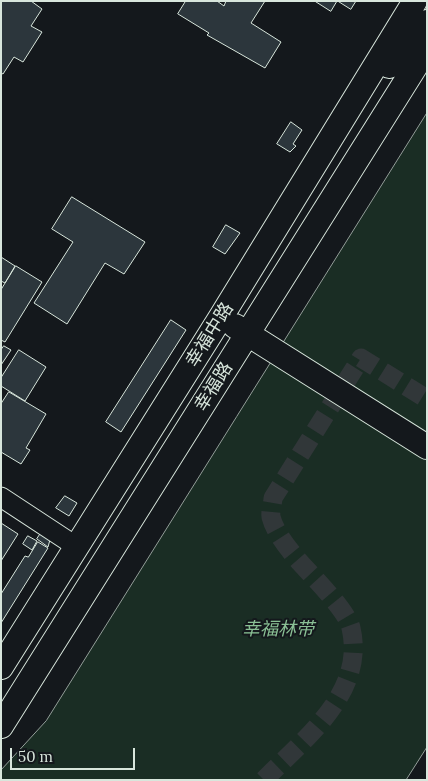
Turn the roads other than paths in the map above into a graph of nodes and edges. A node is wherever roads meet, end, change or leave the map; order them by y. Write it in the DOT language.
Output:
graph roads {
  1 [pos="416,1"];
  2 [pos="427,22"];
  3 [pos="427,48"];
  4 [pos="336,129"];
  5 [pos="221,317"];
  6 [pos="247,334"];
  7 [pos="427,447"];
  8 [pos="1,497"];
  9 [pos="77,546"];
  10 [pos="1,667"];
  11 [pos="1,726"];
  1 -- 4 [label="main road, 幸福中路"];
  2 -- 4 [label="main road"];
  3 -- 6 [label="main road, 幸福路"];
  4 -- 5 [label="main road, 幸福中路"];
  5 -- 6 [label="main road"];
  5 -- 9 [label="main road, 幸福中路"];
  6 -- 7 [label="main road"];
  6 -- 11 [label="main road, 幸福路"];
  8 -- 9 [label="street"];
  9 -- 10 [label="main road, 幸福中路"];
}
